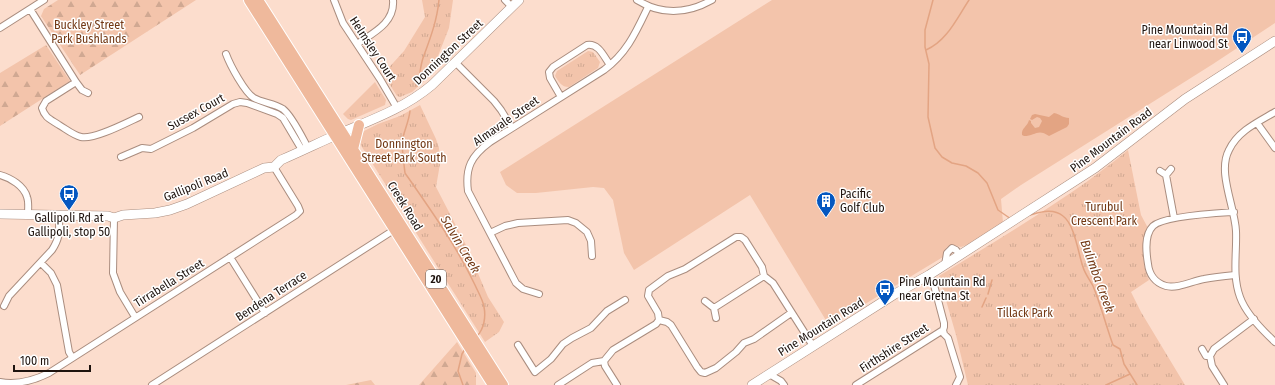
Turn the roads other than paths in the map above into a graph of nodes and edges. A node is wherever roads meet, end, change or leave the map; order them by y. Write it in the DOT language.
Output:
graph roads {
  1 [pos="44,0"];
  2 [pos="249,0"];
  3 [pos="258,0"];
  4 [pos="334,0"];
  5 [pos="393,0"];
  6 [pos="505,0"];
  7 [pos="519,0"];
  8 [pos="636,0"];
  9 [pos="712,0"];
  10 [pos="512,7"];
  11 [pos="648,7"];
  12 [pos="30,9"];
  13 [pos="0,28"];
  14 [pos="1275,40"];
  15 [pos="357,44"];
  16 [pos="226,54"];
  17 [pos="455,62"];
  18 [pos="610,65"];
  19 [pos="76,82"];
  20 [pos="88,93"];
  21 [pos="561,97"];
  22 [pos="397,108"];
  23 [pos="1275,112"];
  24 [pos="139,116"];
  25 [pos="285,116"];
  26 [pos="1257,123"];
  27 [pos="359,125"];
  28 [pos="512,128"];
  29 [pos="339,134"];
  30 [pos="1275,148"];
  31 [pos="305,149"];
  32 [pos="354,149"];
  33 [pos="121,157"];
  34 [pos="274,167"];
  35 [pos="1171,169"];
  36 [pos="1160,171"];
  37 [pos="0,175"];
  38 [pos="1166,175"];
  39 [pos="1234,212"];
  40 [pos="0,214"];
  41 [pos="28,214"];
  42 [pos="59,214"];
  43 [pos="114,218"];
  44 [pos="1174,218"];
  45 [pos="398,227"];
  46 [pos="490,233"];
  47 [pos="592,256"];
  48 [pos="230,258"];
  49 [pos="41,263"];
  50 [pos="929,275"];
  51 [pos="1235,275"];
  52 [pos="764,276"];
  53 [pos="539,294"];
  54 [pos="625,300"];
  55 [pos="706,301"];
  56 [pos="4,306"];
  57 [pos="714,308"];
  58 [pos="265,313"];
  59 [pos="791,313"];
  60 [pos="135,317"];
  61 [pos="716,318"];
  62 [pos="1254,319"];
  63 [pos="658,320"];
  64 [pos="943,330"];
  65 [pos="1275,342"];
  66 [pos="518,345"];
  67 [pos="813,346"];
  68 [pos="474,348"];
  69 [pos="1202,349"];
  70 [pos="1210,356"];
  71 [pos="72,358"];
  72 [pos="604,361"];
  73 [pos="780,366"];
  74 [pos="769,374"];
  75 [pos="0,382"];
  76 [pos="782,383"];
  77 [pos="152,385"];
  78 [pos="493,385"];
  79 [pos="504,385"];
  80 [pos="558,385"];
  81 [pos="617,385"];
  82 [pos="752,385"];
  83 [pos="856,385"];
  84 [pos="956,385"];
  85 [pos="1224,385"];
  1 -- 12 [label="street"];
  2 -- 29 [label="main road, Creek Road / 20"];
  3 -- 29 [label="main road, Creek Road / 20"];
  4 -- 15 [label="street, Helmsley Court"];
  5 -- 15 [label="street"];
  6 -- 10 [label="street"];
  7 -- 10 [label="main road, Donnington Street"];
  8 -- 11 [label="street"];
  9 -- 11 [label="street"];
  10 -- 17 [label="main road, Donnington Street"];
  11 -- 18 [label="street, Almavale Street"];
  12 -- 13 [label="street"];
  12 -- 19 [label="street"];
  14 -- 50 [label="main road, Pine Mountain Road"];
  15 -- 22 [label="street, Helmsley Court"];
  16 -- 25 [label="street"];
  17 -- 22 [label="main road, Donnington Street"];
  17 -- 28 [label="street"];
  18 -- 21 [label="street, Almavale Street"];
  18 -- 21 [label="street"];
  19 -- 20 [label="street"];
  19 -- 24 [label="street"];
  21 -- 28 [label="street, Almavale Street"];
  22 -- 27 [label="main road, Donnington Street"];
  23 -- 26 [label="street"];
  25 -- 31 [label="street"];
  25 -- 33 [label="street, Sussex Court"];
  26 -- 30 [label="street"];
  26 -- 39 [label="street"];
  27 -- 29 [label="main road, Donnington Street"];
  27 -- 32 [label="main road"];
  28 -- 46 [label="street, Almavale Street"];
  29 -- 31 [label="main road, Gallipoli Road"];
  29 -- 32 [label="main road, Creek Road / 20"];
  29 -- 45 [label="main road, Creek Road / 20"];
  31 -- 34 [label="main road, Gallipoli Road"];
  32 -- 45 [label="main road, Creek Road / 20"];
  34 -- 43 [label="main road, Gallipoli Road"];
  34 -- 48 [label="street, Tirrabella Street"];
  35 -- 38 [label="street"];
  36 -- 38 [label="street"];
  37 -- 41 [label="street"];
  38 -- 44 [label="street"];
  39 -- 44 [label="street"];
  39 -- 51 [label="street"];
  40 -- 41 [label="main road, Gallipoli Road"];
  41 -- 42 [label="main road, Gallipoli Road"];
  42 -- 43 [label="main road, Gallipoli Road"];
  42 -- 49 [label="street"];
  43 -- 60 [label="street"];
  44 -- 51 [label="street"];
  45 -- 58 [label="street, Bendena Terrace"];
  45 -- 68 [label="main road, Creek Road / 20"];
  46 -- 47 [label="street"];
  46 -- 53 [label="street, Almavale Street"];
  48 -- 58 [label="street"];
  48 -- 60 [label="street, Tirrabella Street"];
  49 -- 56 [label="street"];
  49 -- 71 [label="street"];
  50 -- 64 [label="street"];
  50 -- 67 [label="main road, Pine Mountain Road"];
  51 -- 62 [label="street"];
  52 -- 57 [label="street"];
  52 -- 59 [label="street"];
  52 -- 63 [label="street"];
  54 -- 66 [label="street"];
  55 -- 57 [label="street"];
  57 -- 61 [label="street"];
  58 -- 77 [label="street, Bendena Terrace"];
  59 -- 63 [label="street"];
  59 -- 67 [label="street"];
  60 -- 71 [label="street, Tirrabella Street"];
  62 -- 65 [label="street"];
  62 -- 70 [label="street"];
  63 -- 72 [label="street"];
  64 -- 83 [label="street, Firthshire Street"];
  64 -- 84 [label="street"];
  67 -- 73 [label="main road, Pine Mountain Road"];
  68 -- 78 [label="main road, Creek Road / 20"];
  68 -- 79 [label="main road, Creek Road / 20"];
  69 -- 70 [label="street"];
  70 -- 85 [label="street"];
  71 -- 75 [label="street, Tirrabella Street"];
  72 -- 80 [label="street"];
  72 -- 81 [label="street"];
  73 -- 74 [label="main road, Pine Mountain Road"];
  73 -- 76 [label="street"];
  74 -- 76 [label="street"];
  74 -- 82 [label="main road, Pine Mountain Road"];
}
